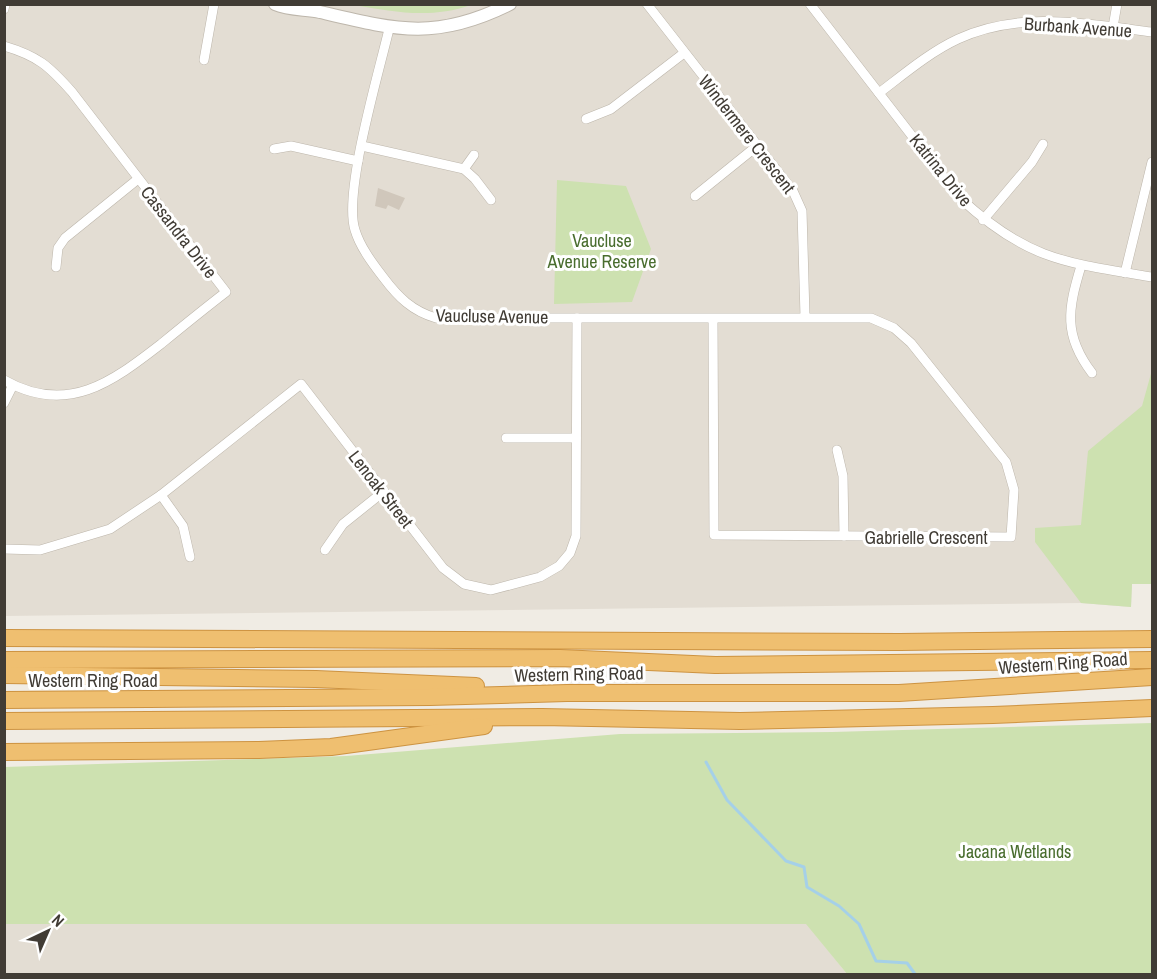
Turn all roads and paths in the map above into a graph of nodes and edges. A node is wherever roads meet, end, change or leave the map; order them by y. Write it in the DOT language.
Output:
graph roads {
  1 [pos="214,4"];
  2 [pos="275,4"];
  3 [pos="510,4"];
  4 [pos="647,4"];
  5 [pos="810,4"];
  6 [pos="1117,4"];
  7 [pos="327,9"];
  8 [pos="1113,27"];
  9 [pos="388,28"];
  10 [pos="1152,32"];
  11 [pos="4,46"];
  12 [pos="684,52"];
  13 [pos="204,60"];
  14 [pos="879,93"];
  15 [pos="586,119"];
  16 [pos="1043,144"];
  17 [pos="362,146"];
  18 [pos="757,146"];
  19 [pos="274,149"];
  20 [pos="474,155"];
  21 [pos="358,161"];
  22 [pos="1152,162"];
  23 [pos="464,170"];
  24 [pos="138,178"];
  25 [pos="694,196"];
  26 [pos="491,200"];
  27 [pos="983,220"];
  28 [pos="1081,266"];
  29 [pos="56,267"];
  30 [pos="1125,273"];
  31 [pos="1152,277"];
  32 [pos="805,316"];
  33 [pos="577,318"];
  34 [pos="713,318"];
  35 [pos="1092,373"];
  36 [pos="9,383"];
  37 [pos="4,403"];
  38 [pos="506,438"];
  39 [pos="576,438"];
  40 [pos="837,450"];
  41 [pos="383,492"];
  42 [pos="161,495"];
  43 [pos="844,536"];
  44 [pos="4,549"];
  45 [pos="325,550"];
  46 [pos="190,557"];
  47 [pos="4,638"];
  48 [pos="1152,639"];
  49 [pos="900,642"];
  50 [pos="561,658"];
  51 [pos="4,660"];
  52 [pos="1152,660"];
  53 [pos="4,675"];
  54 [pos="1152,677"];
  55 [pos="567,693"];
  56 [pos="4,700"];
  57 [pos="1152,708"];
  58 [pos="542,717"];
  59 [pos="4,721"];
  60 [pos="4,753"];
  1 -- 13 [label="street"];
  2 -- 7 [label="street"];
  3 -- 9 [label="street"];
  4 -- 12 [label="street, Windermere Crescent"];
  5 -- 14 [label="street, Katrina Drive"];
  6 -- 8 [label="street"];
  7 -- 9 [label="street"];
  8 -- 10 [label="street, Burbank Avenue"];
  8 -- 14 [label="street, Burbank Avenue"];
  9 -- 17 [label="street, Vaucluse Avenue"];
  11 -- 24 [label="street, Cassandra Drive"];
  12 -- 15 [label="street"];
  12 -- 18 [label="street, Windermere Crescent"];
  14 -- 27 [label="street, Katrina Drive"];
  16 -- 27 [label="street"];
  17 -- 21 [label="street, Vaucluse Avenue"];
  17 -- 23 [label="street"];
  18 -- 25 [label="street"];
  18 -- 32 [label="street, Windermere Crescent"];
  19 -- 21 [label="street"];
  20 -- 23 [label="street"];
  21 -- 33 [label="street, Vaucluse Avenue"];
  22 -- 30 [label="street"];
  23 -- 26 [label="street"];
  24 -- 29 [label="street"];
  24 -- 36 [label="street, Cassandra Drive"];
  27 -- 28 [label="street, Katrina Drive"];
  28 -- 30 [label="street, Katrina Drive"];
  28 -- 35 [label="street"];
  30 -- 31 [label="street, Katrina Drive"];
  32 -- 34 [label="street, Vaucluse Avenue"];
  32 -- 43 [label="street, Gabrielle Crescent"];
  33 -- 34 [label="street, Vaucluse Avenue"];
  33 -- 39 [label="street, Lenoak Street"];
  34 -- 43 [label="street, Gabrielle Crescent"];
  36 -- 37 [label="street"];
  38 -- 39 [label="street"];
  39 -- 41 [label="street, Lenoak Street"];
  40 -- 43 [label="street"];
  41 -- 42 [label="street, Lenoak Street"];
  41 -- 45 [label="street"];
  42 -- 44 [label="street, Lenoak Street"];
  42 -- 46 [label="street"];
  47 -- 49 [label="highway"];
  48 -- 49 [label="highway"];
  49 -- 50 [label="highway"];
  50 -- 51 [label="highway"];
  50 -- 52 [label="highway"];
  53 -- 55 [label="highway"];
  54 -- 55 [label="highway, Western Ring Road"];
  55 -- 56 [label="highway, Western Ring Road"];
  57 -- 58 [label="highway"];
  58 -- 59 [label="highway"];
  58 -- 60 [label="highway"];
}
